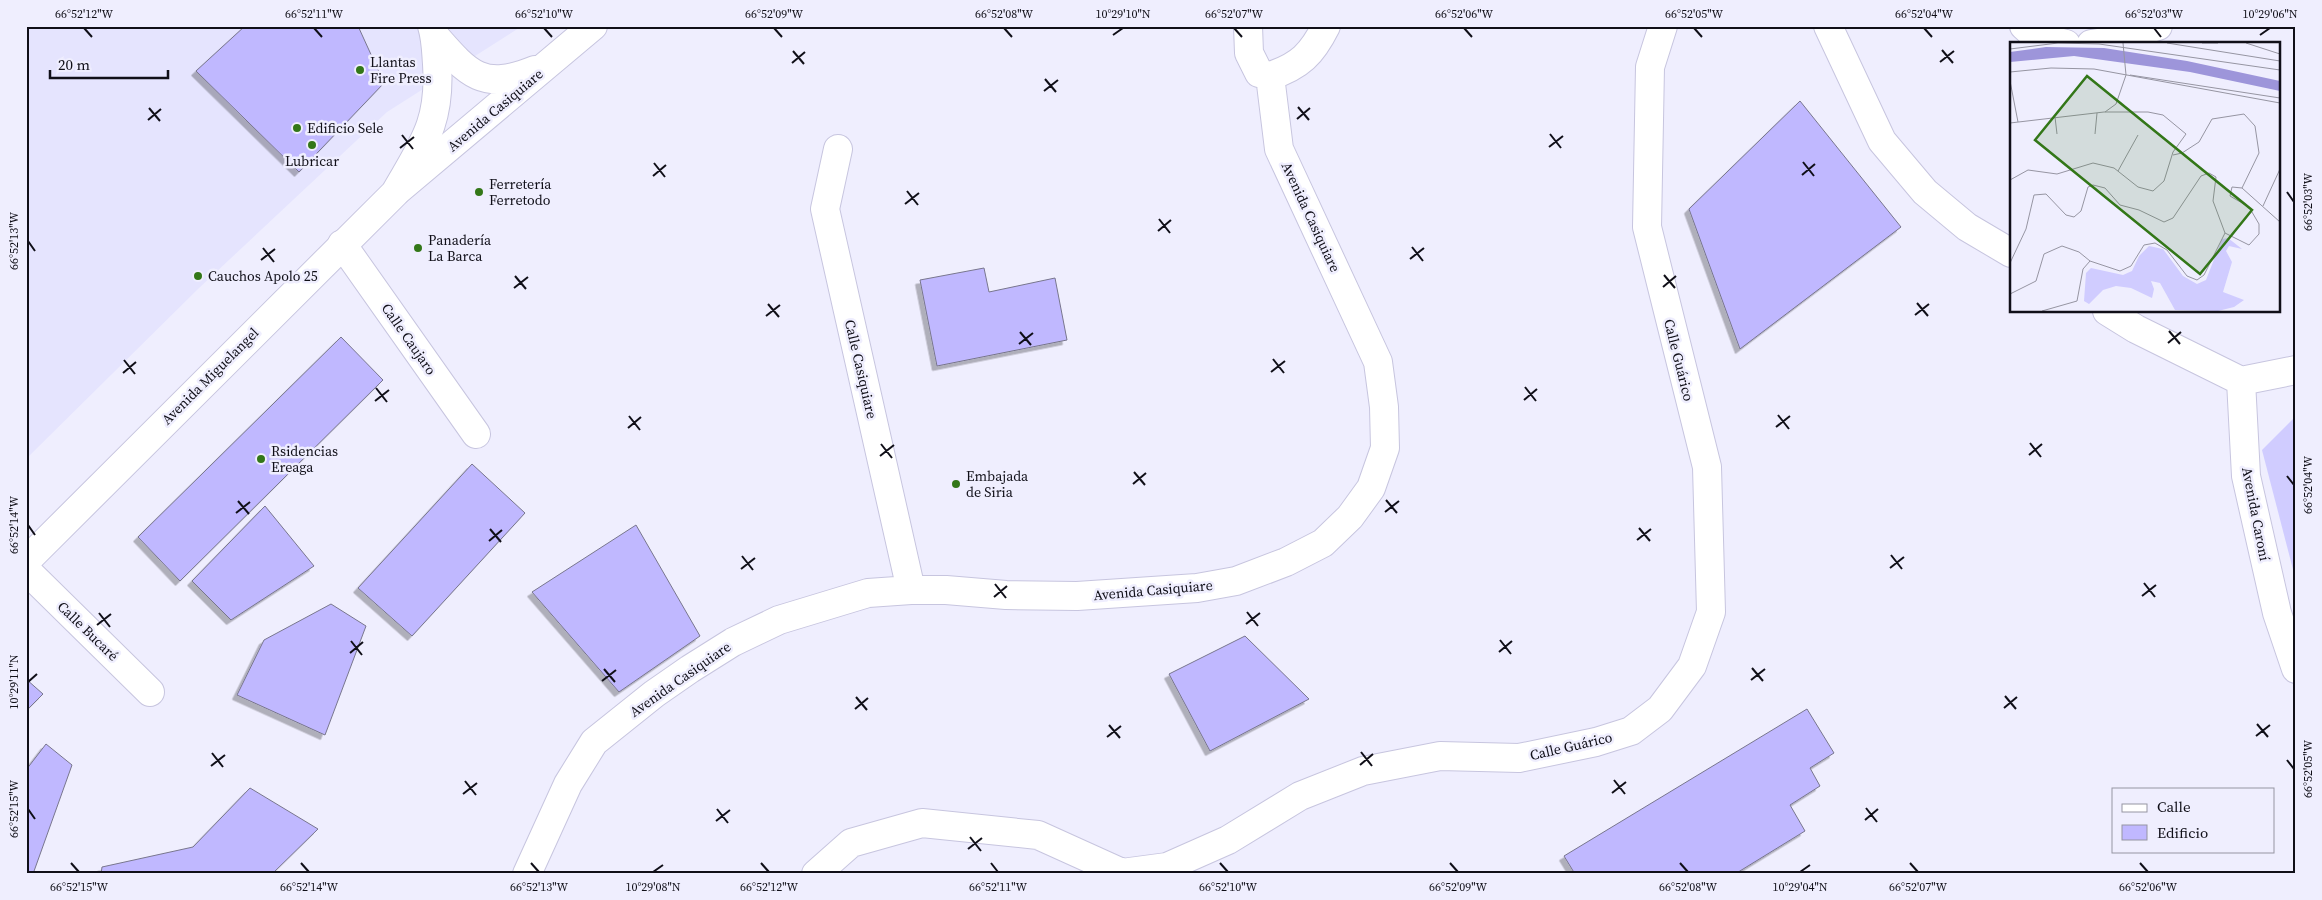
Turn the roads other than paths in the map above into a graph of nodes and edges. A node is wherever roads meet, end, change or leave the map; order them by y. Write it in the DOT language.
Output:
graph roads {
  1 [pos="593,26"];
  2 [pos="1248,26"];
  3 [pos="1326,26"];
  4 [pos="1663,26"];
  5 [pos="1828,26"];
  6 [pos="2024,26"];
  7 [pos="2158,26"];
  8 [pos="434,31"];
  9 [pos="2057,42"];
  10 [pos="2104,42"];
  11 [pos="550,64"];
  12 [pos="1270,76"];
  13 [pos="838,149"];
  14 [pos="395,193"];
  15 [pos="342,244"];
  16 [pos="2010,252"];
  17 [pos="2109,312"];
  18 [pos="2296,370"];
  19 [pos="2241,381"];
  20 [pos="476,434"];
  21 [pos="26,561"];
  22 [pos="26,570"];
  23 [pos="911,590"];
  24 [pos="2296,670"];
  25 [pos="150,692"];
  26 [pos="527,874"];
  27 [pos="816,874"];
  1 -- 11 [label="street, Avenida Casiquiare"];
  2 -- 12 [label="street"];
  3 -- 12 [label="street"];
  4 -- 27 [label="street, Calle Guárico"];
  5 -- 16 [label="street"];
  6 -- 9 [label="street"];
  7 -- 10 [label="street"];
  8 -- 11 [label="street"];
  8 -- 14 [label="street"];
  11 -- 14 [label="street, Avenida Casiquiare"];
  12 -- 23 [label="street, Avenida Casiquiare"];
  13 -- 23 [label="street, Calle Casiquiare"];
  14 -- 15 [label="street, Avenida Miguelangel"];
  15 -- 20 [label="street, Calle Caujaro"];
  15 -- 21 [label="street, Avenida Miguelangel"];
  17 -- 19 [label="street"];
  18 -- 19 [label="street"];
  19 -- 24 [label="street, Avenida Caroní"];
  22 -- 25 [label="street, Calle Bucaré"];
  23 -- 26 [label="street, Avenida Casiquiare"];
}
